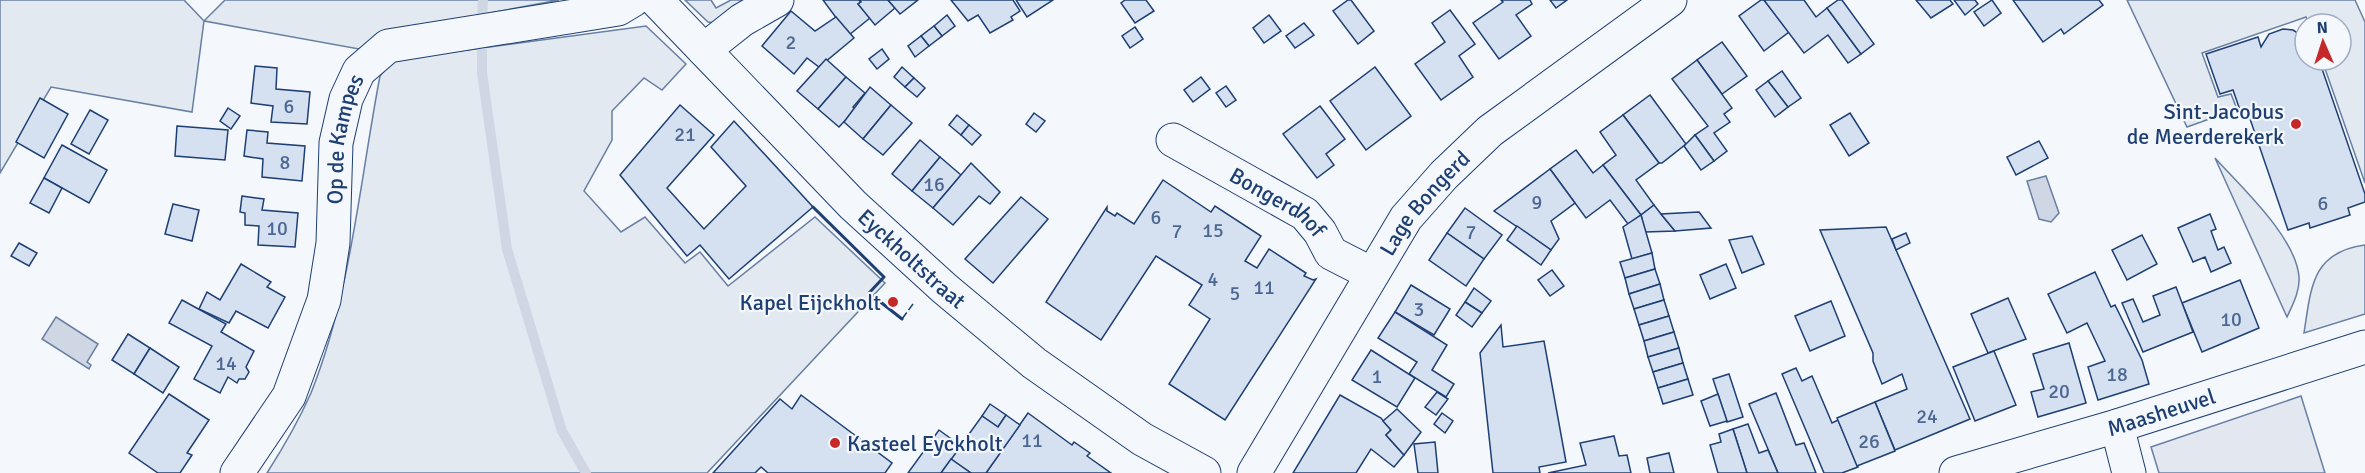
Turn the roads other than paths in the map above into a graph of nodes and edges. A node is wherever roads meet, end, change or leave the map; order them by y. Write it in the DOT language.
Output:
graph roads {
  1 [pos="633,0"];
  2 [pos="656,0"];
  3 [pos="777,0"];
  4 [pos="1670,0"];
  5 [pos="704,50"];
  6 [pos="1173,140"];
  7 [pos="1372,274"];
  8 [pos="2365,347"];
  9 [pos="2117,426"];
  10 [pos="237,473"];
  11 [pos="1204,473"];
  12 [pos="1254,473"];
  13 [pos="1956,473"];
  14 [pos="2129,473"];
  1 -- 10 [label="street, Op de Kampes"];
  2 -- 5 [label="street, Eyckholtstraat"];
  3 -- 5 [label="street"];
  4 -- 7 [label="street, Lage Bongerd"];
  5 -- 11 [label="street, Eyckholtstraat"];
  6 -- 7 [label="street, Bongerdhof"];
  7 -- 12 [label="street, Lage Bongerd"];
  8 -- 9 [label="street, Maasheuvel"];
  9 -- 13 [label="street, Maasheuvel"];
  9 -- 14 [label="street"];
}
